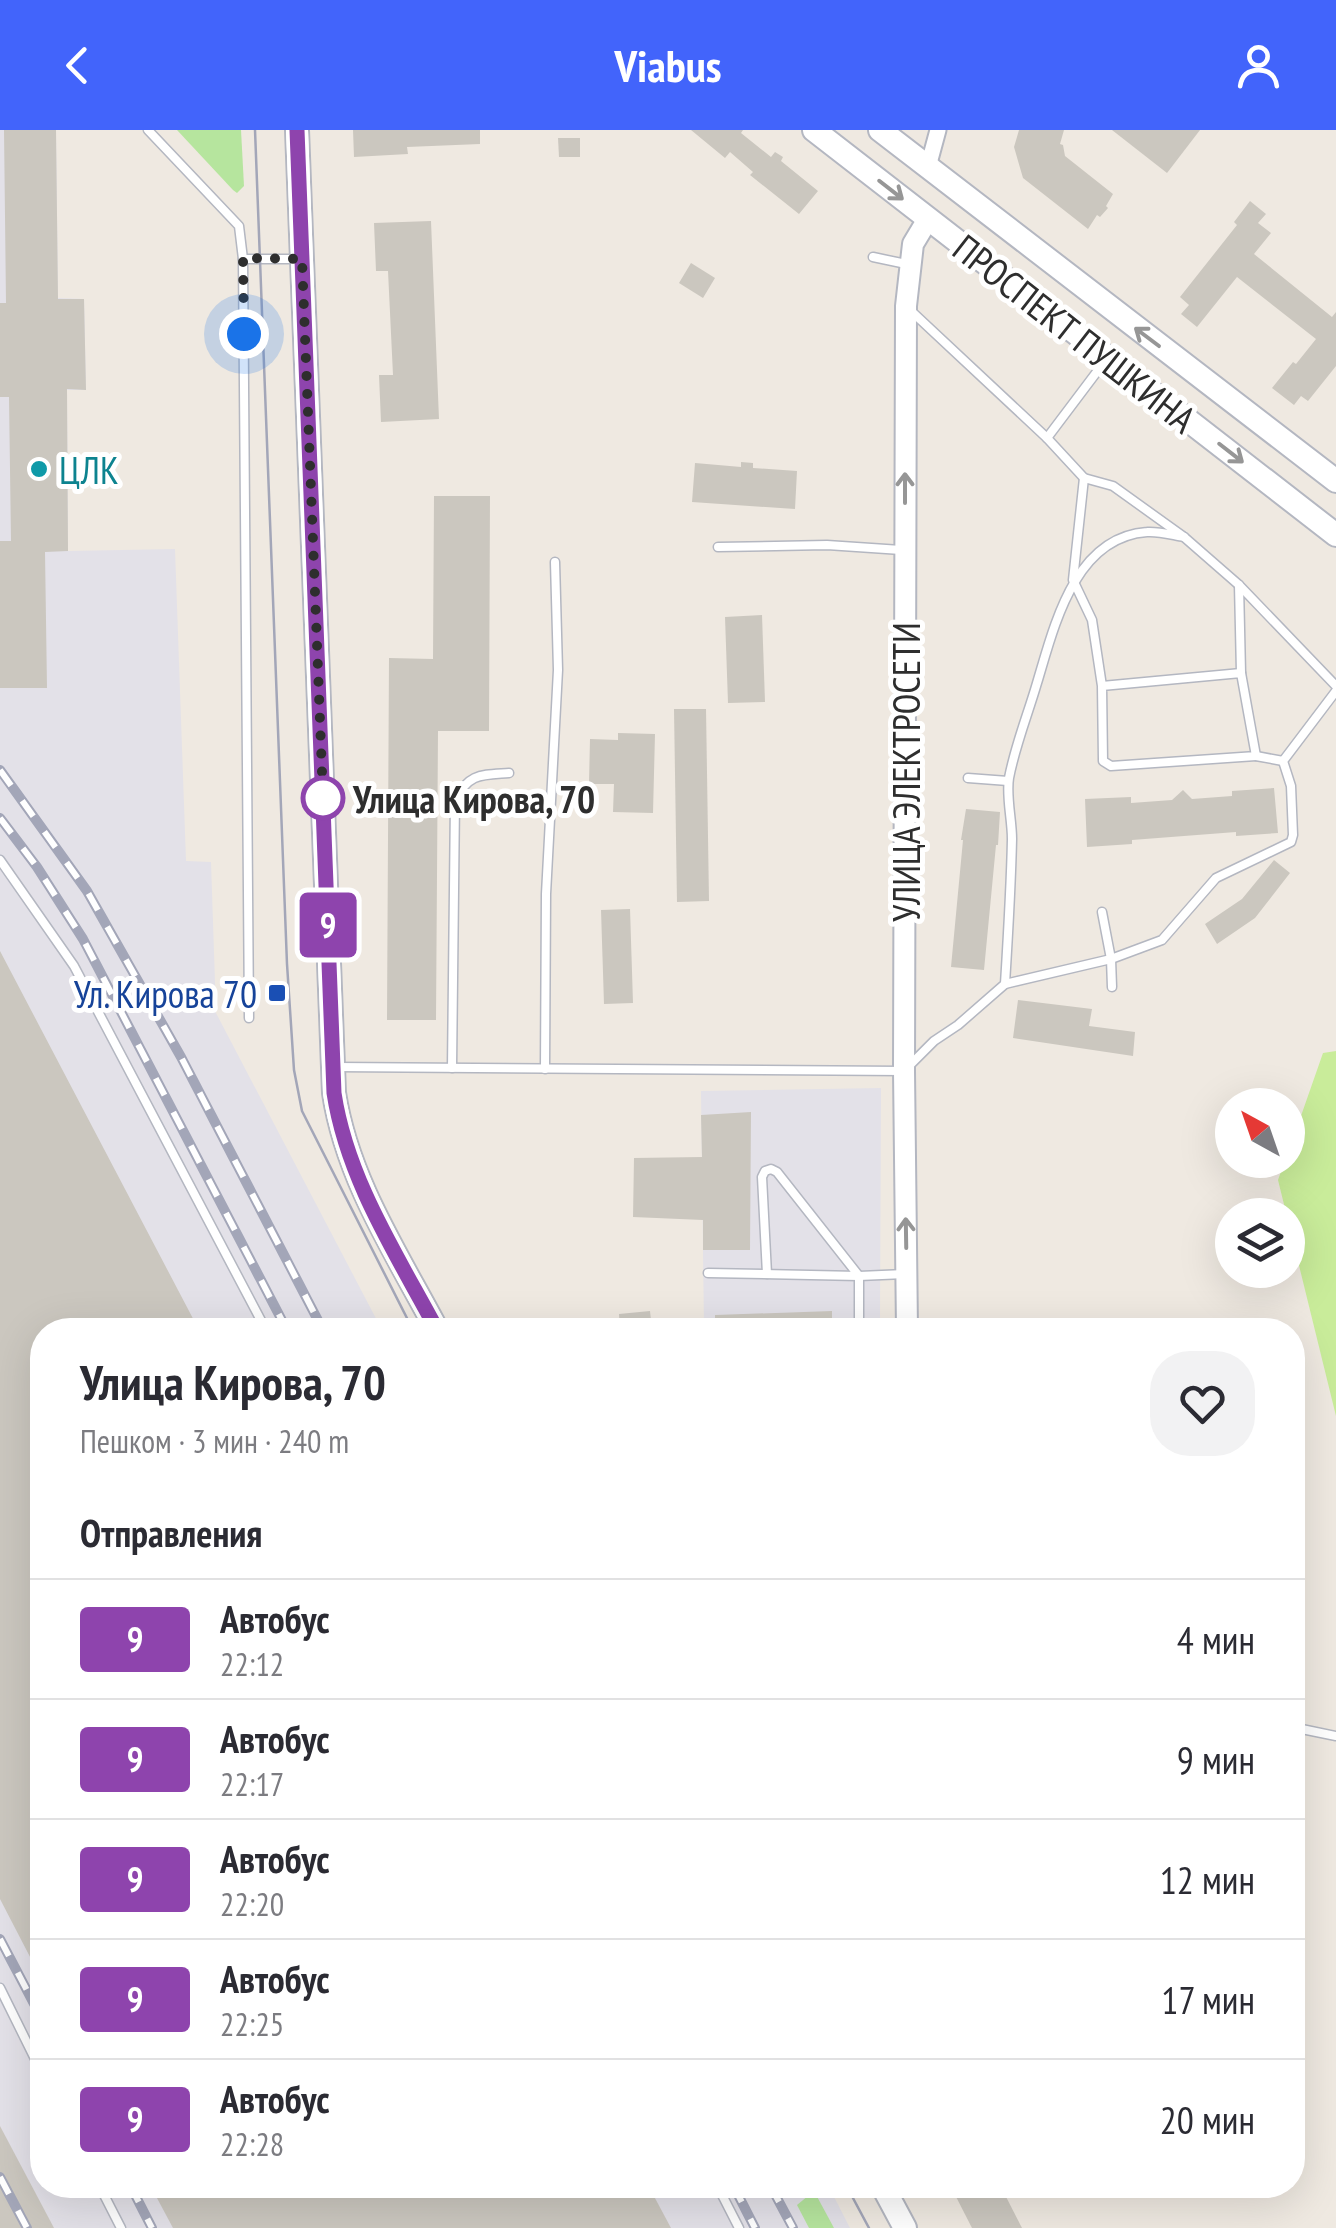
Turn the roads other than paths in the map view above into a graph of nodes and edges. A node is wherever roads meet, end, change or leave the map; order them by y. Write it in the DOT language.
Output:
graph roads {
  1 [pos="148,130"];
  2 [pos="297,130"];
  3 [pos="814,130"];
  4 [pos="880,130"];
  5 [pos="938,130"];
  6 [pos="928,167"];
  7 [pos="928,220"];
  8 [pos="873,257"];
  9 [pos="243,258"];
  10 [pos="302,259"];
  11 [pos="910,265"];
  12 [pos="906,306"];
  13 [pos="1108,357"];
  14 [pos="1048,438"];
  15 [pos="1084,478"];
  16 [pos="1336,481"];
  17 [pos="1336,536"];
  18 [pos="1184,537"];
  19 [pos="718,546"];
  20 [pos="906,551"];
  21 [pos="555,562"];
  22 [pos="1073,580"];
  23 [pos="1238,585"];
  24 [pos="1242,673"];
  25 [pos="1102,686"];
  26 [pos="1336,689"];
  27 [pos="1256,756"];
  28 [pos="1283,761"];
  29 [pos="509,774"];
  30 [pos="968,778"];
  31 [pos="1008,781"];
  32 [pos="0,860"];
  33 [pos="1102,912"];
  34 [pos="1110,959"];
  35 [pos="1005,984"];
  36 [pos="1112,988"];
  37 [pos="249,1018"];
  38 [pos="333,1067"];
  39 [pos="452,1068"];
  40 [pos="545,1069"];
  41 [pos="904,1071"];
  42 [pos="910,1272"];
  43 [pos="708,1273"];
  44 [pos="766,1274"];
  45 [pos="859,1276"];
  46 [pos="260,1318"];
  47 [pos="431,1318"];
  48 [pos="859,1318"];
  49 [pos="908,1318"];
  50 [pos="1305,1730"];
  51 [pos="1336,1736"];
  52 [pos="0,1988"];
  53 [pos="30,2049"];
  54 [pos="105,2198"];
  55 [pos="724,2198"];
  56 [pos="889,2198"];
  57 [pos="120,2228"];
  58 [pos="740,2228"];
  59 [pos="905,2228"];
  1 -- 9 [label="lane"];
  2 -- 10 [label="main road"];
  3 -- 7 [label="main road, ПРОСПЕКТ ПУШКИНА, one-way"];
  4 -- 6 [label="main road, ПРОСПЕКТ ПУШКИНА"];
  5 -- 6 [label="street"];
  16 -- 6 [label="main road, ПРОСПЕКТ ПУШКИНА, one-way"];
  7 -- 11 [label="street, УЛИЦА ЭЛЕКТРОСЕТИ"];
  7 -- 13 [label="main road, ПРОСПЕКТ ПУШКИНА"];
  8 -- 11 [label="lane"];
  9 -- 10 [label="lane"];
  9 -- 37 [label="lane"];
  10 -- 38 [label="main road"];
  11 -- 12 [label="street, УЛИЦА ЭЛЕКТРОСЕТИ"];
  12 -- 14 [label="lane"];
  20 -- 12 [label="street, УЛИЦА ЭЛЕКТРОСЕТИ, one-way"];
  13 -- 14 [label="lane"];
  13 -- 17 [label="main road, ПРОСПЕКТ ПУШКИНА, one-way"];
  14 -- 15 [label="lane"];
  15 -- 18 [label="lane"];
  15 -- 22 [label="lane"];
  18 -- 22 [label="lane"];
  18 -- 23 [label="lane"];
  19 -- 20 [label="lane"];
  20 -- 41 [label="street, УЛИЦА ЭЛЕКТРОСЕТИ"];
  21 -- 40 [label="lane"];
  22 -- 25 [label="lane"];
  22 -- 31 [label="lane"];
  23 -- 24 [label="lane"];
  23 -- 26 [label="lane"];
  24 -- 25 [label="lane"];
  24 -- 27 [label="lane"];
  25 -- 27 [label="lane"];
  26 -- 28 [label="lane"];
  27 -- 28 [label="lane"];
  28 -- 34 [label="lane"];
  29 -- 39 [label="lane"];
  30 -- 31 [label="lane"];
  31 -- 35 [label="lane"];
  32 -- 46 [label="lane"];
  33 -- 34 [label="lane"];
  34 -- 35 [label="lane"];
  34 -- 36 [label="lane"];
  35 -- 41 [label="lane"];
  38 -- 39 [label="lane"];
  38 -- 47 [label="main road"];
  39 -- 40 [label="lane"];
  40 -- 41 [label="lane"];
  42 -- 41 [label="street, УЛИЦА ЭЛЕКТРОСЕТИ, one-way"];
  42 -- 45 [label="lane"];
  42 -- 49 [label="street, УЛИЦА ЭЛЕКТРОСЕТИ"];
  43 -- 44 [label="lane"];
  44 -- 45 [label="lane"];
  44 -- 45 [label="lane"];
  45 -- 48 [label="lane"];
  50 -- 51 [label="lane"];
  52 -- 53 [label="lane"];
  54 -- 57 [label="lane"];
  55 -- 58 [label="lane"];
  56 -- 59 [label="main road"];
}
